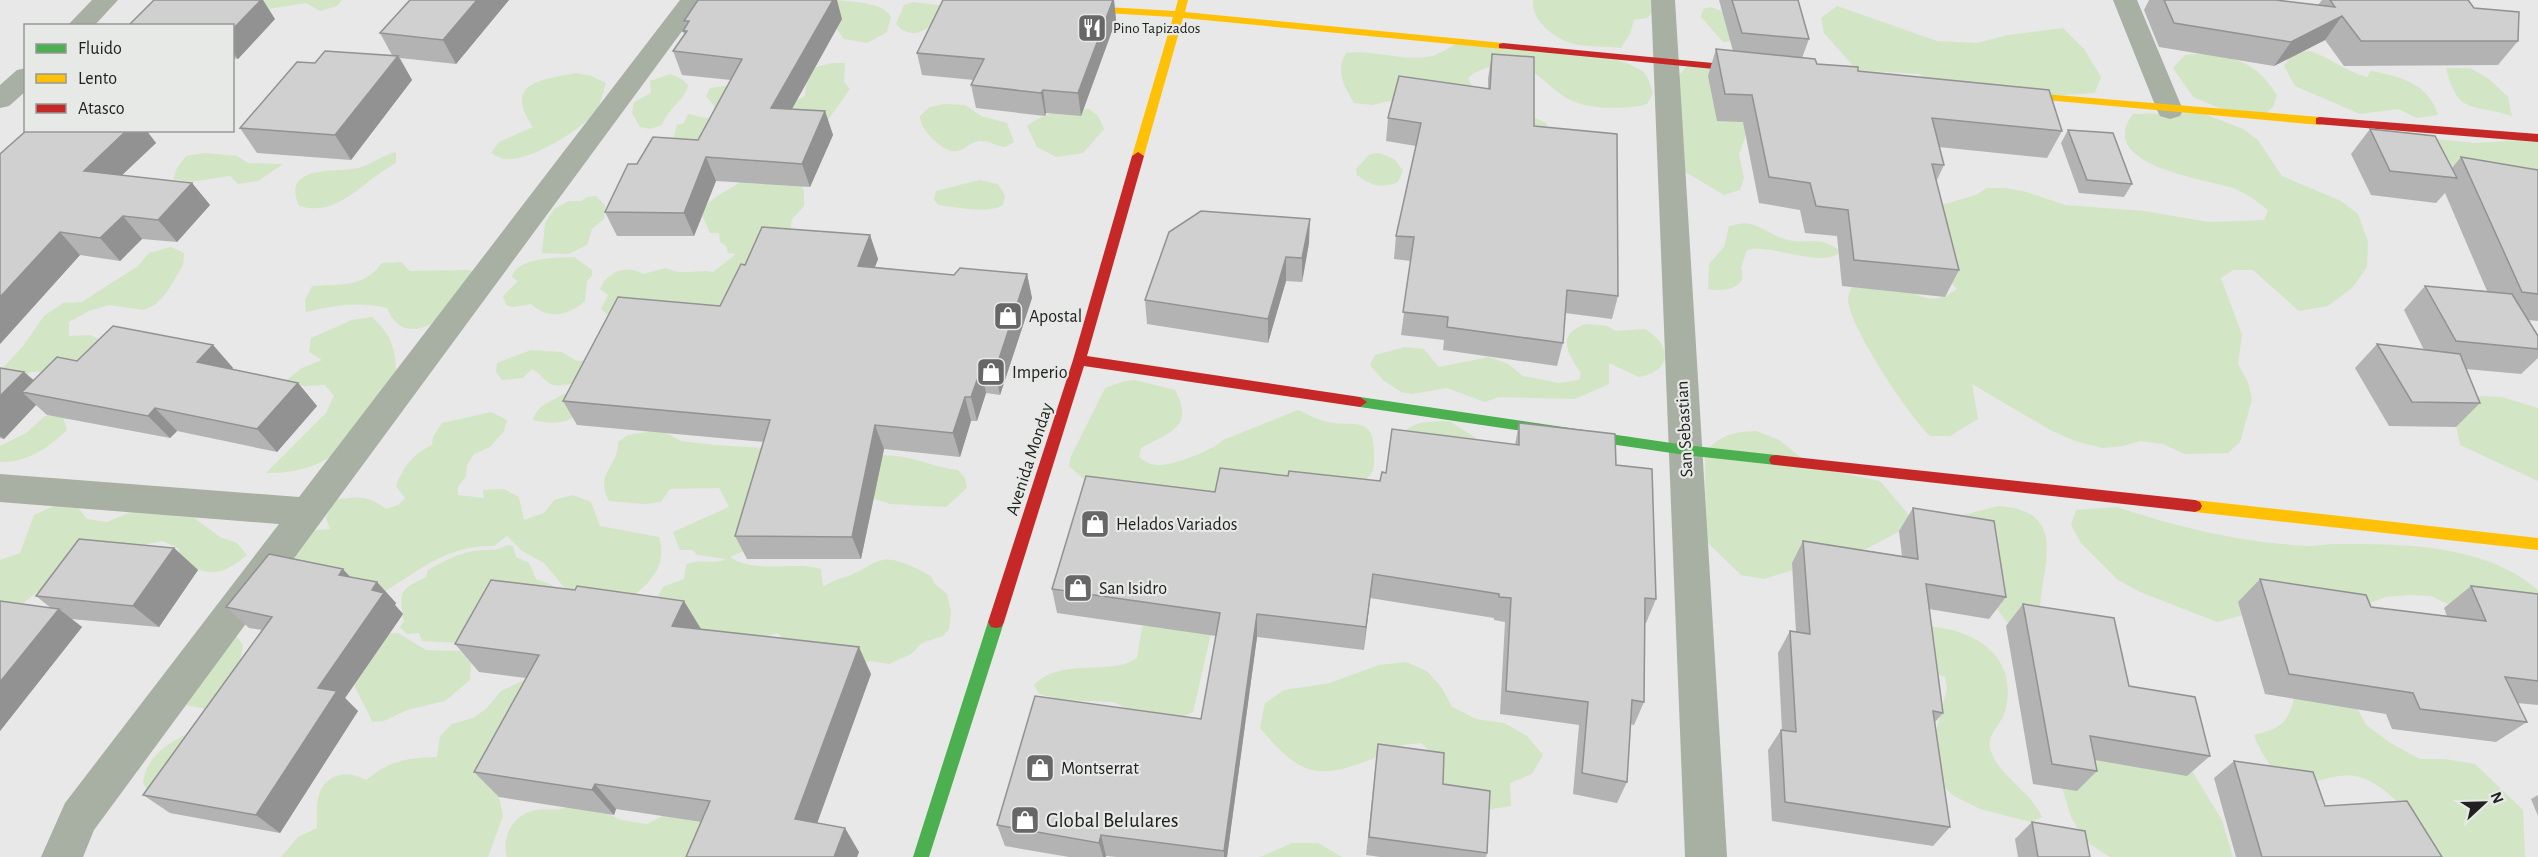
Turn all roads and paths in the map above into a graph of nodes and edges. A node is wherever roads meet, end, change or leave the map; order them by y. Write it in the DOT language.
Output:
graph roads {
  1 [pos="106,0"];
  2 [pos="693,0"];
  3 [pos="1183,0"];
  4 [pos="1663,0"];
  5 [pos="2125,0"];
  6 [pos="1062,7"];
  7 [pos="1178,14"];
  8 [pos="81,24"];
  9 [pos="1666,62"];
  10 [pos="1773,72"];
  11 [pos="24,78"];
  12 [pos="1995,93"];
  13 [pos="0,100"];
  14 [pos="2170,110"];
  15 [pos="2538,138"];
  16 [pos="1079,360"];
  17 [pos="1685,450"];
  18 [pos="0,488"];
  19 [pos="310,512"];
  20 [pos="2538,544"];
  21 [pos="62,857"];
  22 [pos="921,857"];
  23 [pos="1707,857"];
  1 -- 8 [label="street"];
  2 -- 19 [label="street"];
  3 -- 7 [label="street, Avenida Monday"];
  4 -- 9 [label="street, San Sebastian"];
  5 -- 14 [label="street"];
  6 -- 7 [label="street"];
  7 -- 9 [label="street"];
  7 -- 16 [label="street, Avenida Monday"];
  9 -- 10 [label="street"];
  9 -- 17 [label="street, San Sebastian"];
  11 -- 13 [label="street"];
  12 -- 14 [label="street"];
  14 -- 15 [label="street"];
  16 -- 17 [label="street"];
  16 -- 22 [label="street, Avenida Monday"];
  17 -- 20 [label="street"];
  17 -- 23 [label="street, San Sebastian"];
  18 -- 19 [label="street"];
  19 -- 21 [label="street"];
}
